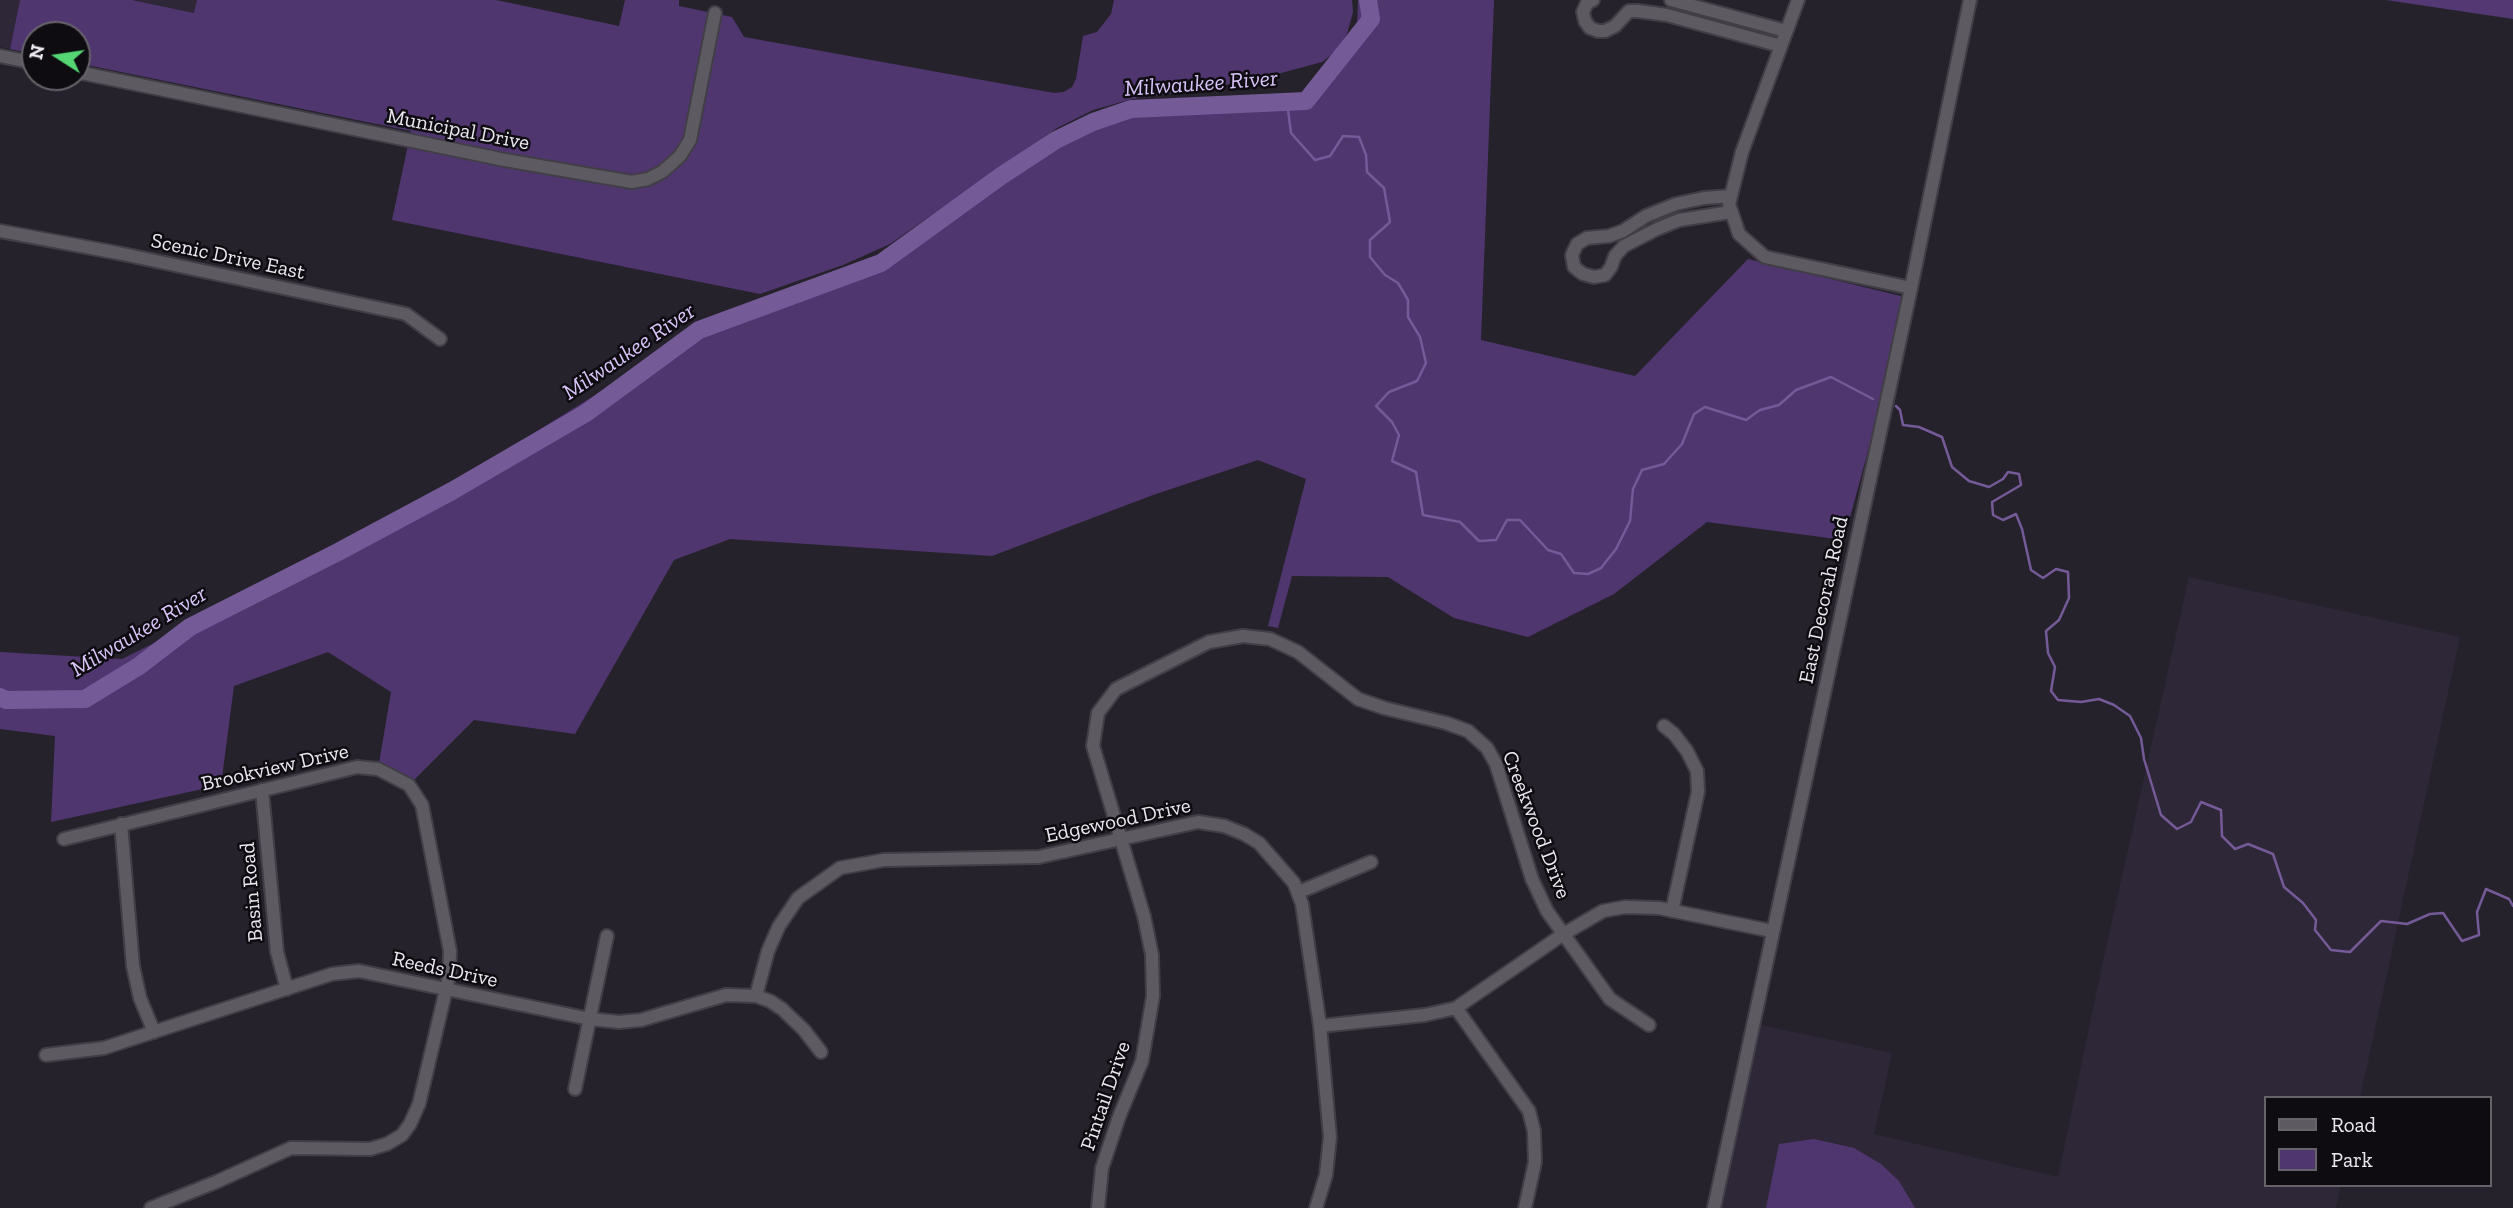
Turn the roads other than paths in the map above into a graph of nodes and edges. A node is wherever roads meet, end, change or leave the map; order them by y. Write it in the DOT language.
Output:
graph roads {
  1 [pos="1593,0"];
  2 [pos="1671,0"];
  3 [pos="1798,0"];
  4 [pos="1970,0"];
  5 [pos="715,13"];
  6 [pos="1786,31"];
  7 [pos="1781,46"];
  8 [pos="0,56"];
  9 [pos="21,60"];
  10 [pos="91,75"];
  11 [pos="1731,196"];
  12 [pos="1731,212"];
  13 [pos="0,231"];
  14 [pos="1911,288"];
  15 [pos="440,340"];
  16 [pos="1098,712"];
  17 [pos="1664,726"];
  18 [pos="262,790"];
  19 [pos="121,824"];
  20 [pos="1121,838"];
  21 [pos="64,839"];
  22 [pos="1371,862"];
  23 [pos="1299,892"];
  24 [pos="1672,911"];
  25 [pos="1772,931"];
  26 [pos="1562,935"];
  27 [pos="607,936"];
  28 [pos="287,989"];
  29 [pos="446,990"];
  30 [pos="757,996"];
  31 [pos="1456,1008"];
  32 [pos="590,1019"];
  33 [pos="1649,1025"];
  34 [pos="1320,1026"];
  35 [pos="155,1032"];
  36 [pos="821,1052"];
  37 [pos="46,1055"];
  38 [pos="575,1090"];
  39 [pos="151,1208"];
  40 [pos="1098,1208"];
  41 [pos="1316,1208"];
  42 [pos="1525,1208"];
  43 [pos="1714,1208"];
  1 -- 7 [label="street"];
  2 -- 6 [label="street"];
  3 -- 6 [label="street"];
  4 -- 14 [label="street, East Decorah Road"];
  5 -- 10 [label="street, Municipal Drive"];
  6 -- 7 [label="street"];
  7 -- 11 [label="street"];
  8 -- 9 [label="street"];
  11 -- 12 [label="street"];
  11 -- 12 [label="street"];
  12 -- 14 [label="street"];
  13 -- 15 [label="street, Scenic Drive East"];
  14 -- 25 [label="street, East Decorah Road"];
  16 -- 20 [label="street, Pintail Drive"];
  16 -- 26 [label="street, Creekwood Drive"];
  17 -- 24 [label="street"];
  18 -- 19 [label="street, Brookview Drive"];
  18 -- 28 [label="street, Basin Road"];
  18 -- 29 [label="street, Brookview Drive"];
  19 -- 21 [label="street, Brookview Drive"];
  19 -- 35 [label="street"];
  20 -- 23 [label="street, Edgewood Drive"];
  20 -- 30 [label="street, Edgewood Drive"];
  20 -- 40 [label="street, Pintail Drive"];
  22 -- 23 [label="street"];
  23 -- 34 [label="street, Edgewood Drive"];
  24 -- 25 [label="street"];
  24 -- 26 [label="street"];
  25 -- 43 [label="street, East Decorah Road"];
  26 -- 31 [label="street"];
  26 -- 33 [label="street, Creekwood Drive"];
  27 -- 32 [label="street"];
  28 -- 29 [label="street, Reeds Drive"];
  28 -- 35 [label="street, Reeds Drive"];
  29 -- 32 [label="street, Reeds Drive"];
  29 -- 39 [label="street, Brookview Drive"];
  30 -- 32 [label="street, Reeds Drive"];
  30 -- 36 [label="street"];
  31 -- 34 [label="street"];
  31 -- 42 [label="street"];
  32 -- 38 [label="street"];
  34 -- 41 [label="street, Edgewood Drive"];
  35 -- 37 [label="street, Reeds Drive"];
}
